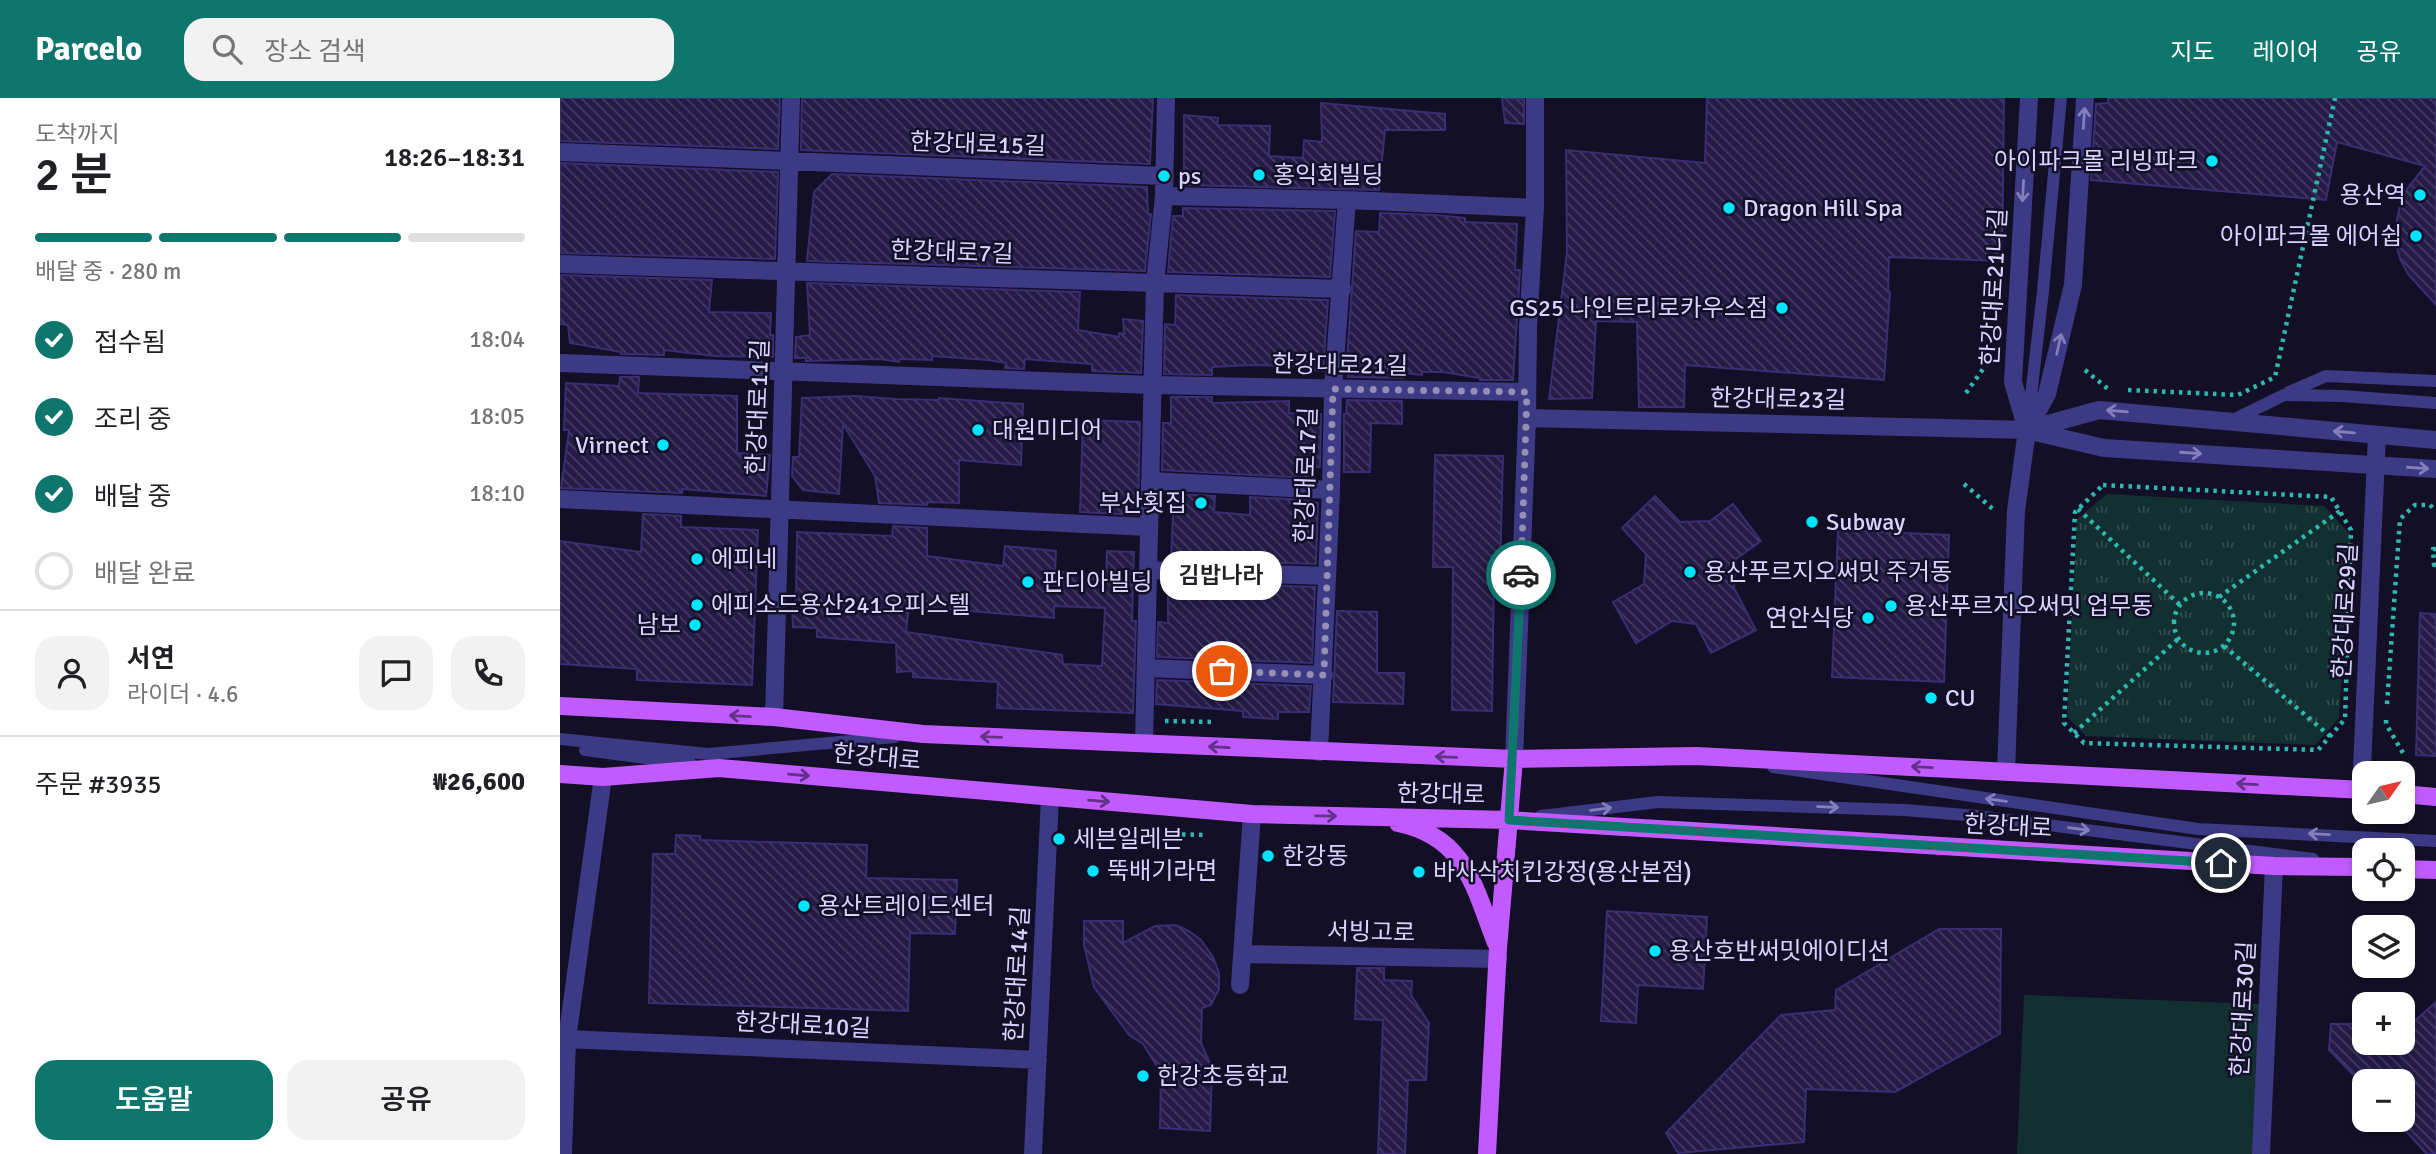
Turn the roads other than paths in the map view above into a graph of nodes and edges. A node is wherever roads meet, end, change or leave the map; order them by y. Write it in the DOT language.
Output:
graph roads {
  1 [pos="791,98"];
  2 [pos="1166,98"];
  3 [pos="1535,98"];
  4 [pos="2029,98"];
  5 [pos="2061,98"];
  6 [pos="2085,98"];
  7 [pos="560,152"];
  8 [pos="790,161"];
  9 [pos="1164,176"];
  10 [pos="1164,196"];
  11 [pos="1347,200"];
  12 [pos="1535,208"];
  13 [pos="560,264"];
  14 [pos="786,272"];
  15 [pos="1155,283"];
  16 [pos="1342,289"];
  17 [pos="560,363"];
  18 [pos="783,370"];
  19 [pos="2436,382"];
  20 [pos="1153,385"];
  21 [pos="1333,389"];
  22 [pos="1527,392"];
  23 [pos="2284,395"];
  24 [pos="2436,403"];
  25 [pos="1527,418"];
  26 [pos="2229,422"];
  27 [pos="2027,430"];
  28 [pos="2377,435"];
  29 [pos="2436,440"];
  30 [pos="2376,466"];
  31 [pos="2436,469"];
  32 [pos="1150,481"];
  33 [pos="1331,490"];
  34 [pos="560,499"];
  35 [pos="780,511"];
  36 [pos="1149,527"];
  37 [pos="1148,570"];
  38 [pos="1327,576"];
  39 [pos="1146,668"];
  40 [pos="1324,675"];
  41 [pos="560,706"];
  42 [pos="774,718"];
  43 [pos="923,734"];
  44 [pos="560,740"];
  45 [pos="1144,742"];
  46 [pos="560,747"];
  47 [pos="1319,752"];
  48 [pos="1696,756"];
  49 [pos="1514,759"];
  50 [pos="2363,761"];
  51 [pos="719,768"];
  52 [pos="2006,771"];
  53 [pos="560,774"];
  54 [pos="603,777"];
  55 [pos="2352,789"];
  56 [pos="2415,795"];
  57 [pos="1050,797"];
  58 [pos="2436,797"];
  59 [pos="1252,814"];
  60 [pos="1368,817"];
  61 [pos="1509,820"];
  62 [pos="2436,841"];
  63 [pos="2352,865"];
  64 [pos="2274,866"];
  65 [pos="2352,867"];
  66 [pos="2415,869"];
  67 [pos="2436,870"];
  68 [pos="1498,953"];
  69 [pos="1242,954"];
  70 [pos="1240,985"];
  71 [pos="567,1039"];
  72 [pos="1038,1060"];
  73 [pos="563,1154"];
  74 [pos="1033,1154"];
  75 [pos="1487,1154"];
  76 [pos="2261,1154"];
  1 -- 8 [label="street, 한강대로11길"];
  2 -- 9 [label="street"];
  3 -- 12 [label="street"];
  4 -- 27 [label="street, 한강대로21나길, one-way"];
  5 -- 27 [label="lane"];
  27 -- 6 [label="street, one-way"];
  7 -- 8 [label="street"];
  8 -- 9 [label="street, 한강대로15길"];
  8 -- 14 [label="street, 한강대로11길"];
  9 -- 10 [label="street"];
  10 -- 11 [label="street"];
  10 -- 15 [label="street"];
  11 -- 12 [label="street"];
  11 -- 16 [label="street, 한강대로17길"];
  12 -- 22 [label="street"];
  13 -- 14 [label="street, 한강대로7길"];
  14 -- 15 [label="street, 한강대로7길"];
  14 -- 18 [label="street, 한강대로11길"];
  15 -- 16 [label="street, 한강대로7길"];
  15 -- 20 [label="street"];
  16 -- 21 [label="street, 한강대로17길"];
  17 -- 18 [label="street"];
  18 -- 20 [label="street"];
  18 -- 35 [label="street, 한강대로11길"];
  19 -- 23 [label="lane"];
  20 -- 21 [label="street, 한강대로21길"];
  20 -- 32 [label="street"];
  21 -- 22 [label="street, 한강대로21길"];
  21 -- 33 [label="street, 한강대로17길"];
  22 -- 25 [label="street"];
  23 -- 24 [label="lane"];
  23 -- 26 [label="lane"];
  25 -- 27 [label="street, 한강대로23길"];
  25 -- 49 [label="street"];
  26 -- 27 [label="street, 한강대로23길, one-way"];
  28 -- 26 [label="street, 한강대로23길, one-way"];
  27 -- 30 [label="street, 한강대로23길, one-way"];
  27 -- 52 [label="street"];
  28 -- 29 [label="street, 한강대로23길"];
  28 -- 30 [label="street, 한강대로29길"];
  30 -- 31 [label="street, 한강대로23길, one-way"];
  30 -- 50 [label="street, 한강대로29길"];
  32 -- 33 [label="street"];
  32 -- 36 [label="street"];
  33 -- 38 [label="street, 한강대로17길"];
  34 -- 35 [label="street"];
  35 -- 36 [label="street"];
  35 -- 42 [label="street, 한강대로11길"];
  36 -- 37 [label="street"];
  37 -- 38 [label="street"];
  37 -- 39 [label="street"];
  38 -- 40 [label="street, 한강대로17길"];
  39 -- 40 [label="street"];
  39 -- 45 [label="street"];
  40 -- 47 [label="street, 한강대로17길"];
  42 -- 41 [label="main road, 한강대로, one-way"];
  42 -- 43 [label="main road, 한강대로"];
  43 -- 44 [label="lane"];
  45 -- 43 [label="main road, 한강대로, one-way"];
  47 -- 45 [label="main road, 한강대로, one-way"];
  46 -- 51 [label="lane"];
  49 -- 47 [label="main road, 한강대로, one-way"];
  48 -- 49 [label="main road, 한강대로"];
  52 -- 48 [label="main road, 한강대로, one-way"];
  62 -- 48 [label="lane, one-way"];
  49 -- 61 [label="main road"];
  51 -- 54 [label="main road, 한강대로"];
  51 -- 57 [label="main road, 한강대로, one-way"];
  55 -- 52 [label="main road, 한강대로, one-way"];
  53 -- 54 [label="main road, 한강대로"];
  54 -- 71 [label="street"];
  56 -- 58 [label="main road"];
  57 -- 59 [label="main road, 한강대로, one-way"];
  57 -- 72 [label="street, 한강대로14길"];
  59 -- 60 [label="main road, 한강대로, one-way"];
  59 -- 69 [label="street"];
  60 -- 61 [label="main road, 한강대로"];
  60 -- 68 [label="main road"];
  61 -- 63 [label="lane, one-way"];
  61 -- 64 [label="main road, 한강대로"];
  61 -- 68 [label="main road"];
  64 -- 65 [label="main road, 한강대로"];
  64 -- 76 [label="street, 한강대로30길"];
  66 -- 67 [label="main road"];
  68 -- 69 [label="street, 서빙고로"];
  68 -- 75 [label="main road"];
  69 -- 70 [label="street"];
  71 -- 72 [label="street, 한강대로10길"];
  71 -- 73 [label="street"];
  72 -- 74 [label="street, 한강대로14길"];
}
